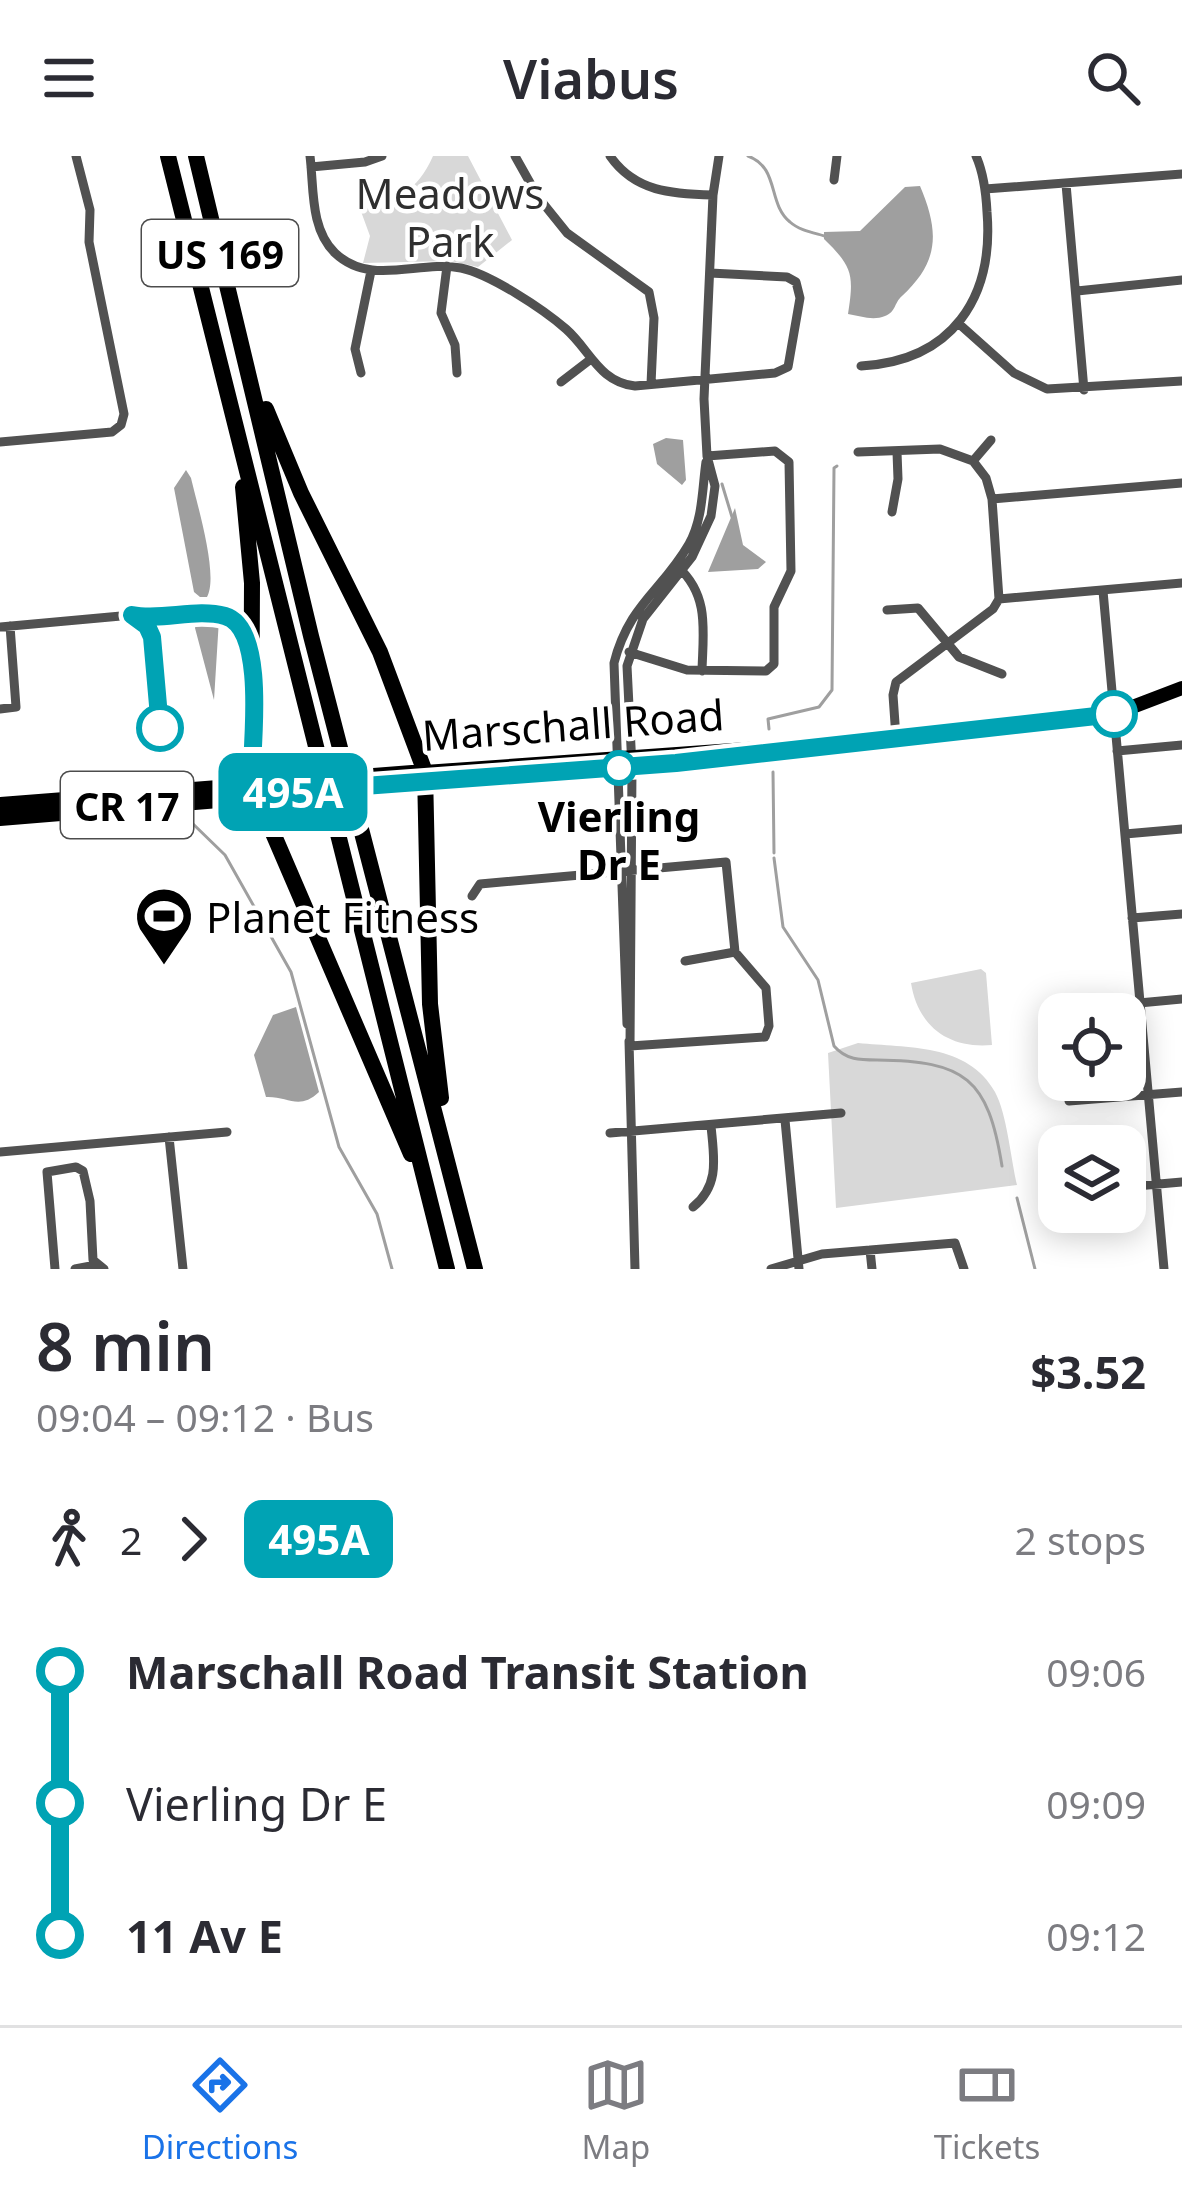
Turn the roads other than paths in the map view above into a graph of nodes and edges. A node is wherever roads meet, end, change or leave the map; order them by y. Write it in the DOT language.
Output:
graph roads {
  1 [pos="76,156"];
  2 [pos="168,156"];
  3 [pos="196,156"];
  4 [pos="382,156"];
  5 [pos="515,156"];
  6 [pos="610,156"];
  7 [pos="719,156"];
  8 [pos="837,156"];
  9 [pos="976,156"];
  10 [pos="310,162"];
  11 [pos="1182,174"];
  12 [pos="834,180"];
  13 [pos="1066,184"];
  14 [pos="985,189"];
  15 [pos="713,195"];
  16 [pos="447,266"];
  17 [pos="370,271"];
  18 [pos="710,273"];
  19 [pos="655,277"];
  20 [pos="1182,280"];
  21 [pos="644,286"];
  22 [pos="1078,291"];
  23 [pos="958,322"];
  24 [pos="215,340"];
  25 [pos="244,349"];
  26 [pos="591,359"];
  27 [pos="861,366"];
  28 [pos="361,374"];
  29 [pos="457,374"];
  30 [pos="705,379"];
  31 [pos="1182,381"];
  32 [pos="561,382"];
  33 [pos="651,384"];
  34 [pos="1084,390"];
  35 [pos="991,440"];
  36 [pos="0,442"];
  37 [pos="858,452"];
  38 [pos="897,452"];
  39 [pos="707,456"];
  40 [pos="973,460"];
  41 [pos="1182,483"];
  42 [pos="992,500"];
  43 [pos="892,512"];
  44 [pos="678,567"];
  45 [pos="1182,584"];
  46 [pos="1102,591"];
  47 [pos="999,599"];
  48 [pos="887,610"];
  49 [pos="132,615"];
  50 [pos="166,616"];
  51 [pos="5,627"];
  52 [pos="152,637"];
  53 [pos="946,643"];
  54 [pos="623,652"];
  55 [pos="253,657"];
  56 [pos="702,671"];
  57 [pos="1002,674"];
  58 [pos="1182,688"];
  59 [pos="0,709"];
  60 [pos="1114,714"];
  61 [pos="896,738"];
  62 [pos="1182,745"];
  63 [pos="1117,751"];
  64 [pos="625,762"];
  65 [pos="426,777"];
  66 [pos="253,788"];
  67 [pos="0,805"];
  68 [pos="0,818"];
  69 [pos="1182,829"];
  70 [pos="1125,834"];
  71 [pos="625,870"];
  72 [pos="472,896"];
  73 [pos="1182,914"];
  74 [pos="1132,918"];
  75 [pos="735,952"];
  76 [pos="685,961"];
  77 [pos="1138,993"];
  78 [pos="1182,999"];
  79 [pos="1146,1002"];
  80 [pos="630,1046"];
  81 [pos="1146,1084"];
  82 [pos="1182,1092"];
  83 [pos="1147,1095"];
  84 [pos="841,1114"];
  85 [pos="785,1120"];
  86 [pos="711,1126"];
  87 [pos="227,1132"];
  88 [pos="632,1132"];
  89 [pos="610,1133"];
  90 [pos="170,1137"];
  91 [pos="0,1152"];
  92 [pos="451,1170"];
  93 [pos="1182,1182"];
  94 [pos="1156,1184"];
  95 [pos="1146,1185"];
  96 [pos="693,1207"];
  97 [pos="870,1250"];
  98 [pos="798,1264"];
  99 [pos="100,1267"];
  100 [pos="55,1269"];
  101 [pos="75,1269"];
  102 [pos="182,1269"];
  103 [pos="447,1269"];
  104 [pos="475,1269"];
  105 [pos="635,1269"];
  106 [pos="771,1269"];
  107 [pos="872,1269"];
  108 [pos="964,1269"];
  109 [pos="1164,1269"];
  1 -- 36 [label="street"];
  2 -- 24 [label="highway, US 169"];
  3 -- 25 [label="highway, US 169"];
  4 -- 10 [label="street"];
  5 -- 21 [label="street"];
  6 -- 15 [label="street"];
  7 -- 15 [label="street"];
  8 -- 12 [label="street"];
  9 -- 14 [label="street"];
  10 -- 17 [label="street"];
  11 -- 13 [label="street"];
  13 -- 14 [label="street"];
  13 -- 22 [label="street"];
  14 -- 23 [label="street"];
  15 -- 18 [label="street"];
  16 -- 17 [label="street"];
  16 -- 26 [label="street"];
  16 -- 29 [label="street"];
  17 -- 28 [label="street"];
  18 -- 30 [label="street"];
  18 -- 30 [label="street"];
  19 -- 21 [label="street"];
  20 -- 22 [label="street"];
  21 -- 33 [label="street"];
  22 -- 34 [label="street"];
  23 -- 27 [label="street"];
  23 -- 34 [label="street"];
  24 -- 55 [label="highway"];
  24 -- 103 [label="highway, US 169"];
  25 -- 65 [label="highway"];
  25 -- 92 [label="highway, US 169"];
  26 -- 32 [label="street"];
  26 -- 33 [label="street"];
  30 -- 33 [label="street"];
  30 -- 39 [label="street"];
  31 -- 34 [label="street"];
  35 -- 40 [label="street"];
  37 -- 38 [label="street"];
  38 -- 40 [label="street"];
  38 -- 43 [label="street"];
  39 -- 44 [label="street"];
  39 -- 56 [label="street"];
  40 -- 42 [label="street"];
  41 -- 42 [label="street"];
  42 -- 47 [label="street"];
  44 -- 54 [label="street"];
  44 -- 56 [label="street"];
  45 -- 46 [label="street"];
  46 -- 47 [label="street"];
  46 -- 60 [label="street"];
  47 -- 53 [label="street"];
  48 -- 53 [label="street"];
  49 -- 50 [label="highway"];
  49 -- 51 [label="street"];
  50 -- 52 [label="highway"];
  50 -- 55 [label="highway"];
  51 -- 59 [label="street"];
  53 -- 57 [label="street"];
  53 -- 61 [label="street"];
  54 -- 56 [label="street"];
  54 -- 64 [label="street"];
  54 -- 64 [label="street"];
  55 -- 66 [label="highway"];
  58 -- 60 [label="main road, Marschall Road / CR 17"];
  60 -- 61 [label="main road, Marschall Road / CR 17"];
  60 -- 63 [label="street"];
  61 -- 64 [label="main road, Marschall Road / CR 17"];
  62 -- 63 [label="street"];
  63 -- 70 [label="street"];
  64 -- 65 [label="main road, Marschall Road / CR 17"];
  64 -- 71 [label="street"];
  65 -- 66 [label="highway, Marschall Road / CR 17"];
  65 -- 92 [label="highway"];
  66 -- 67 [label="highway, Marschall Road / CR 17"];
  66 -- 68 [label="highway, Marschall Road / CR 17"];
  66 -- 103 [label="highway"];
  69 -- 70 [label="street"];
  70 -- 74 [label="street"];
  71 -- 72 [label="street"];
  71 -- 75 [label="street"];
  71 -- 80 [label="street"];
  73 -- 74 [label="street"];
  74 -- 77 [label="street"];
  75 -- 76 [label="street"];
  75 -- 80 [label="street"];
  78 -- 79 [label="street"];
  80 -- 88 [label="street"];
  81 -- 83 [label="street"];
  82 -- 83 [label="street"];
  83 -- 94 [label="street"];
  84 -- 85 [label="street"];
  85 -- 86 [label="street"];
  85 -- 98 [label="street"];
  86 -- 88 [label="street"];
  86 -- 96 [label="street"];
  87 -- 90 [label="street"];
  88 -- 89 [label="street"];
  88 -- 105 [label="street"];
  90 -- 91 [label="street"];
  90 -- 102 [label="street"];
  92 -- 104 [label="highway, US 169"];
  93 -- 94 [label="street"];
  94 -- 95 [label="street"];
  94 -- 109 [label="street"];
  97 -- 98 [label="street"];
  97 -- 107 [label="street"];
  97 -- 108 [label="street"];
  98 -- 106 [label="street"];
  99 -- 100 [label="street"];
  99 -- 101 [label="street"];
}
